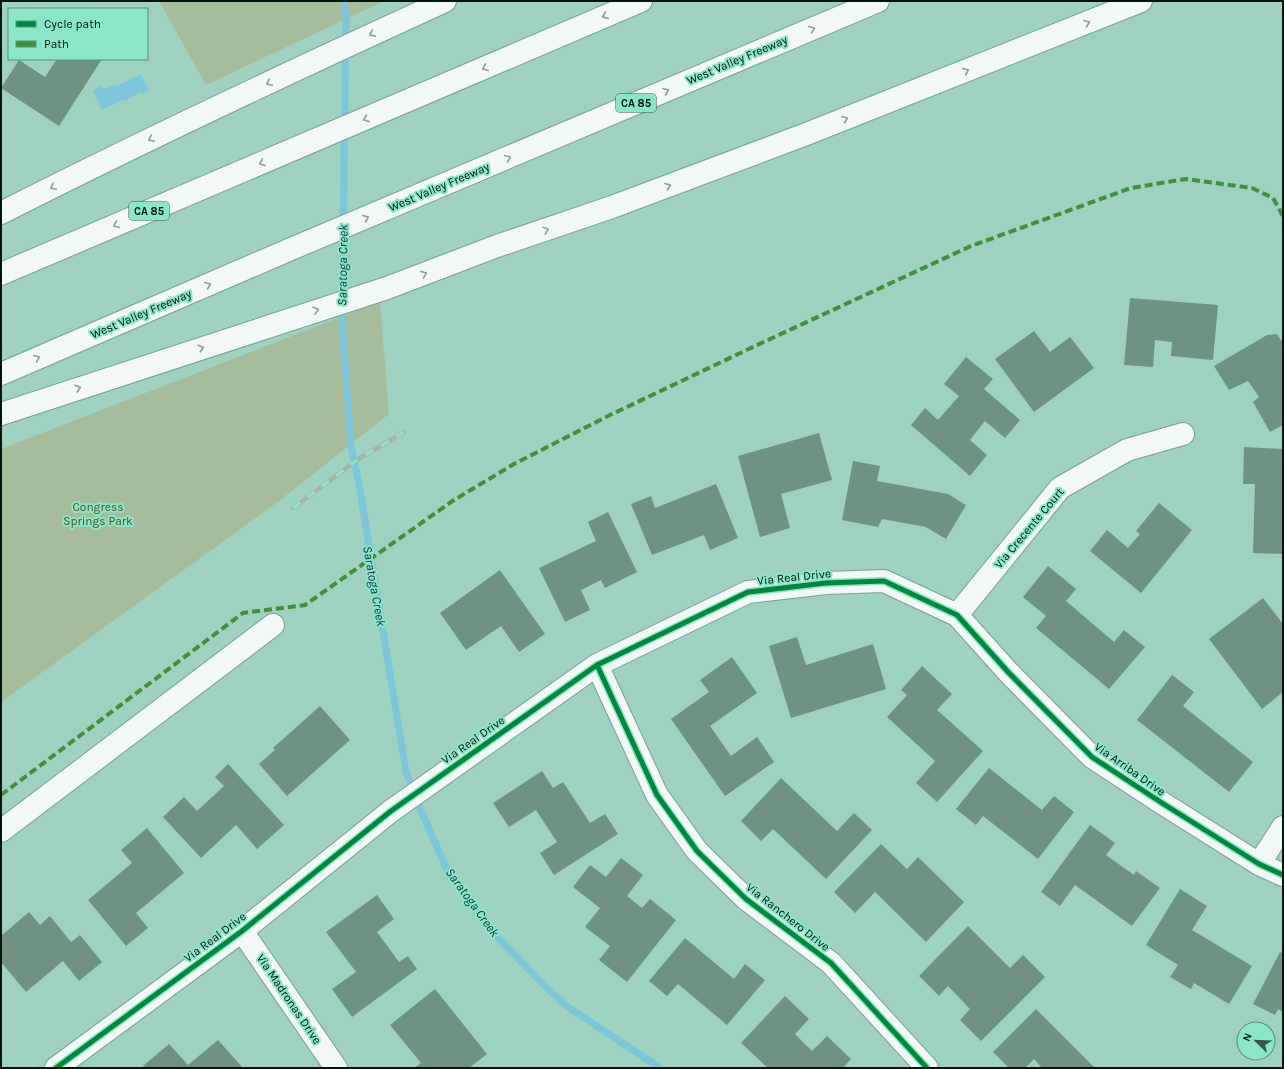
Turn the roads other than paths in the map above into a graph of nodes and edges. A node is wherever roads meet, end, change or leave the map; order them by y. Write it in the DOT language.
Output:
graph roads {
  1 [pos="445,1"];
  2 [pos="641,1"];
  3 [pos="878,1"];
  4 [pos="1141,1"];
  5 [pos="1,213"];
  6 [pos="1,274"];
  7 [pos="1,374"];
  8 [pos="1,414"];
  9 [pos="1183,434"];
  10 [pos="958,615"];
  11 [pos="273,625"];
  12 [pos="597,665"];
  13 [pos="1283,827"];
  14 [pos="1,831"];
  15 [pos="1259,864"];
  16 [pos="1283,875"];
  17 [pos="242,931"];
  18 [pos="56,1068"];
  19 [pos="336,1068"];
  20 [pos="927,1068"];
  1 -- 5 [label="main road, one-way"];
  2 -- 6 [label="main road, CA 85, one-way"];
  7 -- 3 [label="main road, West Valley Freeway / CA 85, one-way"];
  8 -- 4 [label="main road, one-way"];
  9 -- 10 [label="main road, Via Crecente Court"];
  10 -- 12 [label="main road, Via Real Drive"];
  10 -- 15 [label="main road, Via Arriba Drive"];
  11 -- 14 [label="main road"];
  12 -- 17 [label="main road, Via Real Drive"];
  12 -- 20 [label="main road, Via Ranchero Drive"];
  13 -- 15 [label="main road"];
  15 -- 16 [label="main road, Via Arriba Drive"];
  17 -- 18 [label="main road, Via Real Drive"];
  17 -- 19 [label="main road, Via Madronas Drive"];
}
